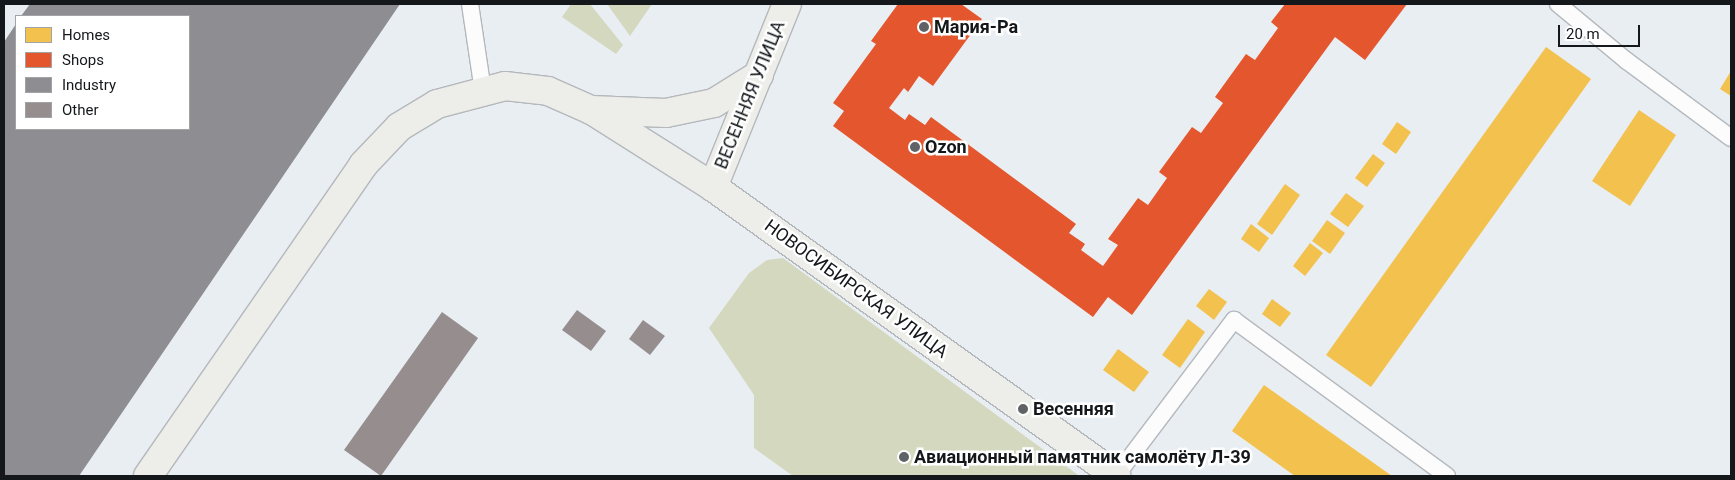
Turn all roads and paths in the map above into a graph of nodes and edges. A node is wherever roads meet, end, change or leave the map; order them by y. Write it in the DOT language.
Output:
graph roads {
  1 [pos="470,4"];
  2 [pos="787,4"];
  3 [pos="1558,4"];
  4 [pos="760,75"];
  5 [pos="483,91"];
  6 [pos="591,110"];
  7 [pos="1731,138"];
  8 [pos="713,187"];
  9 [pos="148,476"];
  10 [pos="1116,476"];
  11 [pos="1446,476"];
  1 -- 5 [label="lane"];
  2 -- 4 [label="main road, ВЕСЕННЯЯ УЛИЦА"];
  3 -- 7 [label="lane"];
  4 -- 6 [label="main road"];
  4 -- 8 [label="main road, ВЕСЕННЯЯ УЛИЦА"];
  5 -- 6 [label="main road"];
  5 -- 9 [label="main road"];
  6 -- 8 [label="main road, НОВОСИБИРСКАЯ УЛИЦА"];
  8 -- 10 [label="main road, НОВОСИБИРСКАЯ УЛИЦА"];
  10 -- 11 [label="lane"];
}
